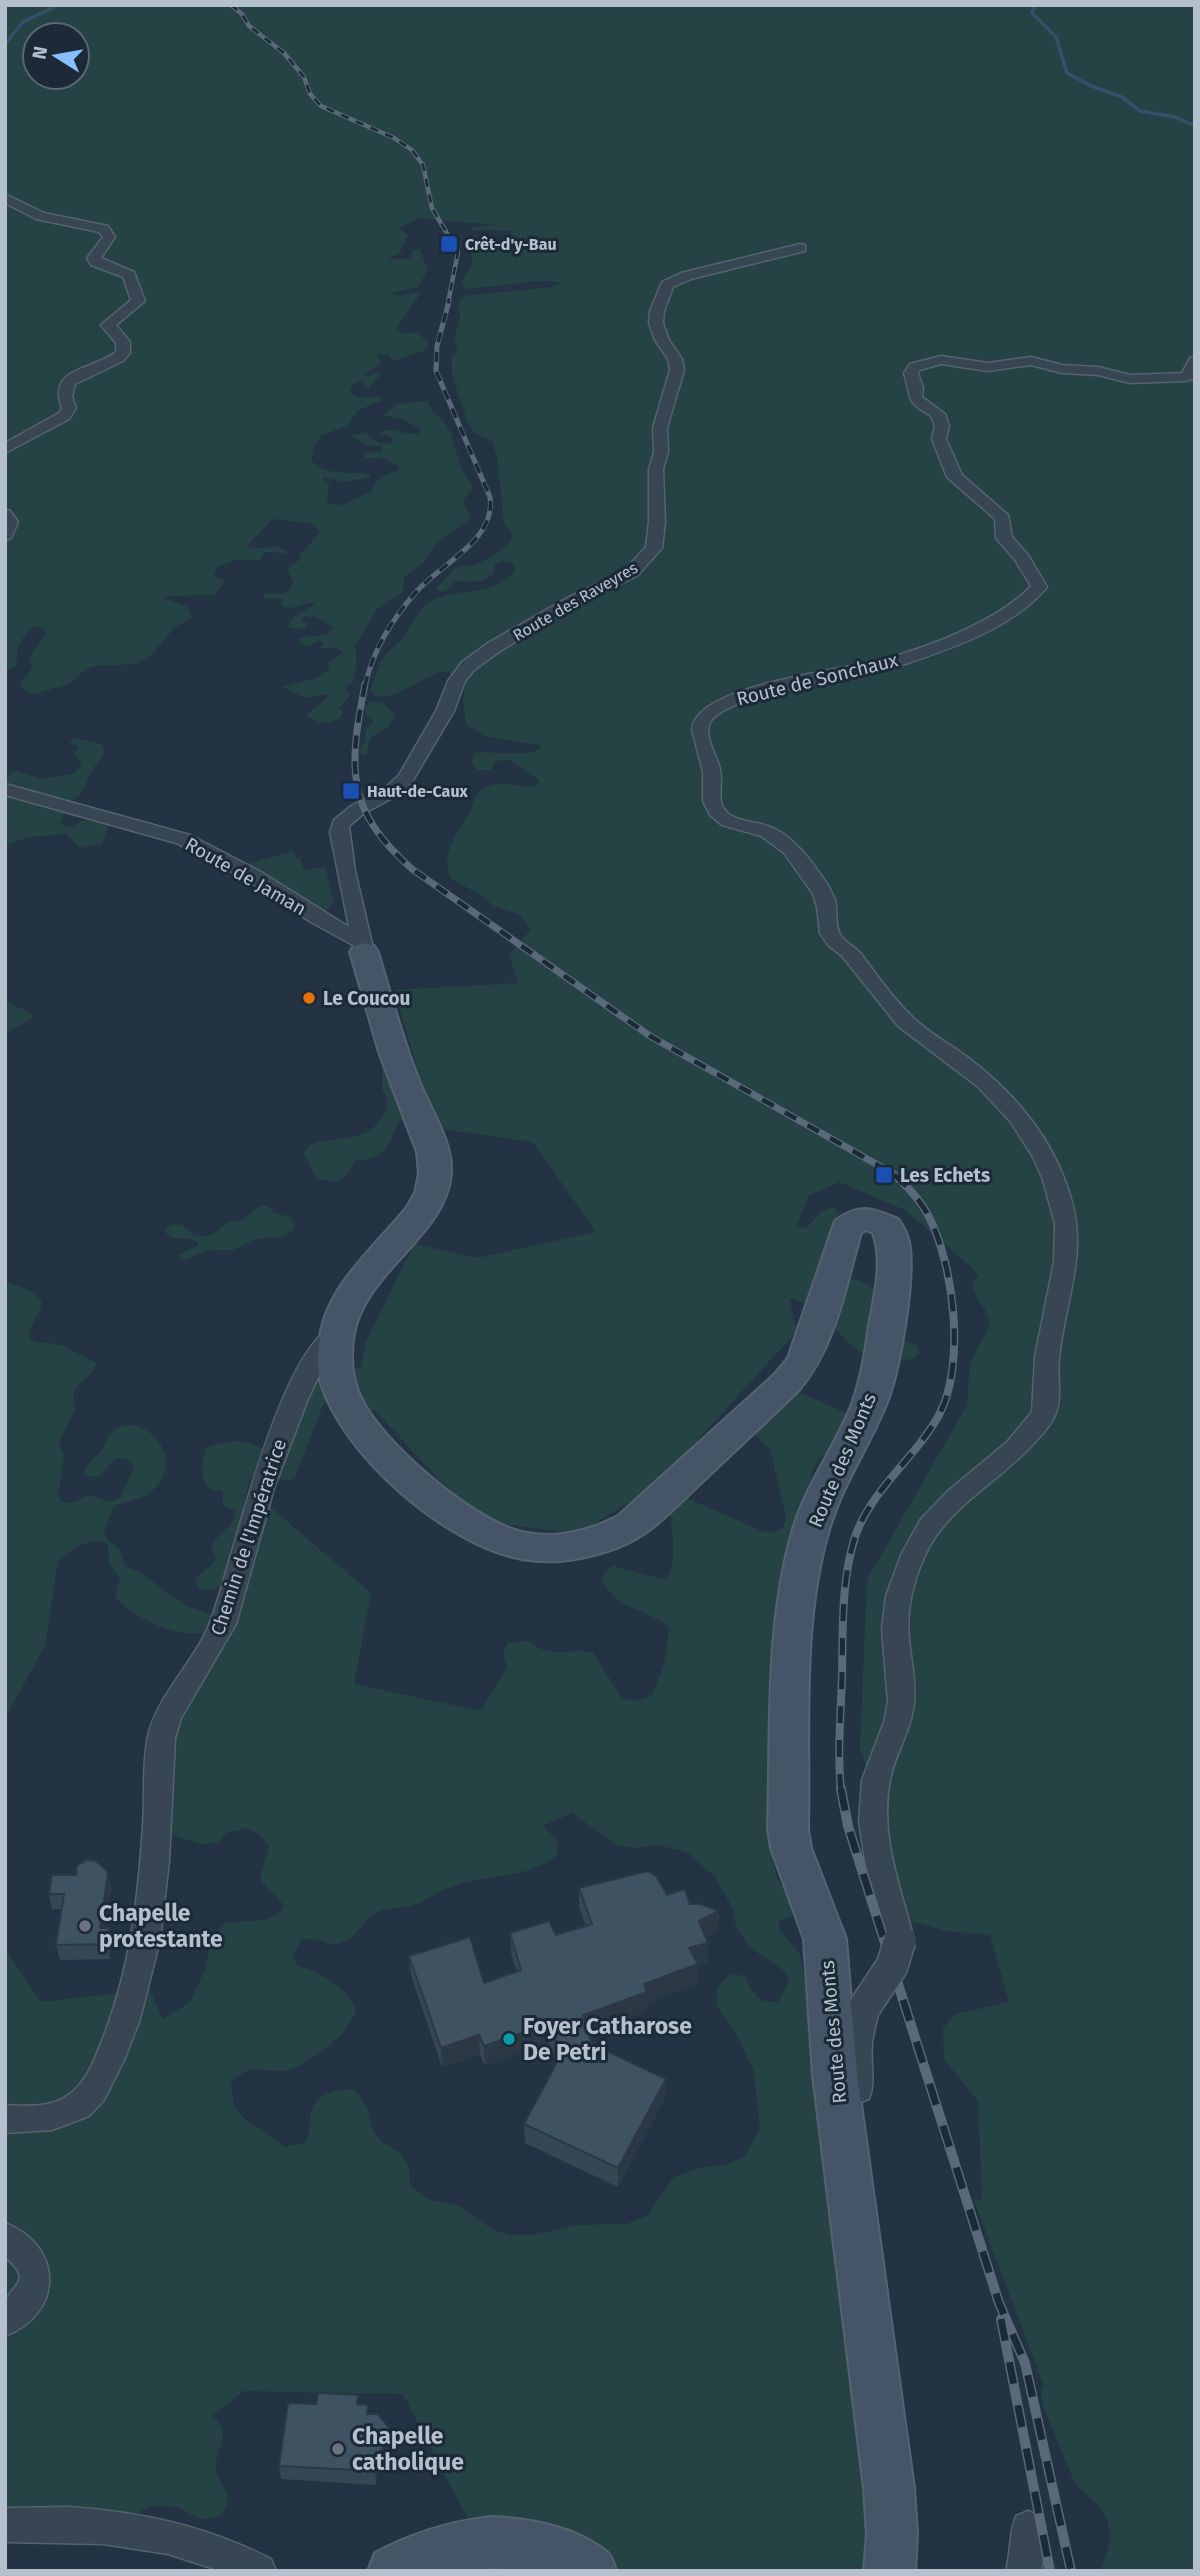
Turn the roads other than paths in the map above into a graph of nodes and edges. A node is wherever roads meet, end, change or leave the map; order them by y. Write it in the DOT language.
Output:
graph roads {
  1 [pos="5,198"];
  2 [pos="800,248"];
  3 [pos="1195,361"];
  4 [pos="5,449"];
  5 [pos="5,514"];
  6 [pos="5,535"];
  7 [pos="5,789"];
  8 [pos="363,947"];
  9 [pos="338,1332"];
  10 [pos="900,1940"];
  11 [pos="866,2005"];
  12 [pos="5,2119"];
  13 [pos="846,2151"];
  14 [pos="5,2238"];
  15 [pos="5,2321"];
  16 [pos="5,2525"];
  17 [pos="1027,2528"];
  18 [pos="259,2571"];
  19 [pos="393,2571"];
  20 [pos="591,2571"];
  21 [pos="889,2571"];
  22 [pos="1023,2571"];
  1 -- 4 [label="street"];
  2 -- 8 [label="street, Route des Raveyres"];
  3 -- 10 [label="street, Route de Sonchaux"];
  5 -- 6 [label="street"];
  7 -- 8 [label="street, Route de Jaman"];
  8 -- 9 [label="street, Route des Monts"];
  9 -- 12 [label="street, Chemin de l'Impératrice"];
  9 -- 13 [label="street, Route des Monts"];
  10 -- 11 [label="street, bridge"];
  11 -- 13 [label="street"];
  13 -- 21 [label="street, Route des Monts"];
  14 -- 15 [label="street"];
  16 -- 18 [label="street"];
  17 -- 22 [label="street"];
  19 -- 20 [label="street"];
}
